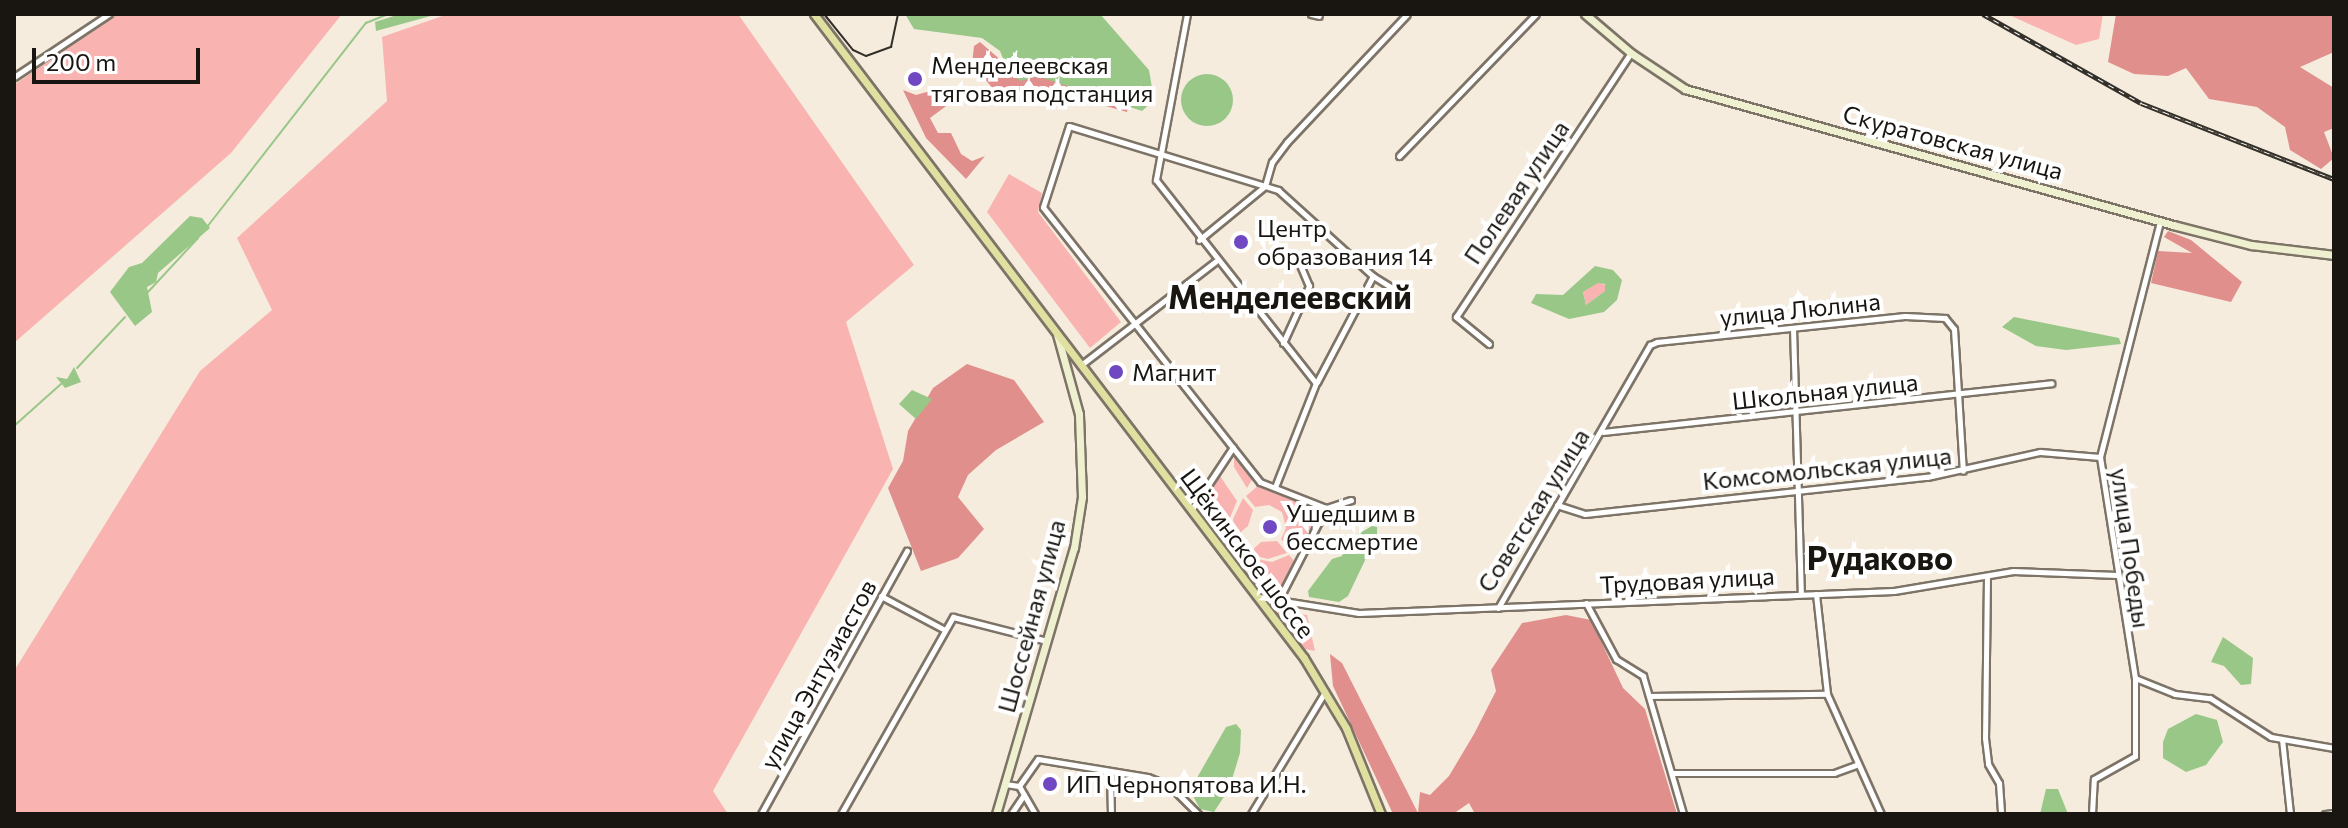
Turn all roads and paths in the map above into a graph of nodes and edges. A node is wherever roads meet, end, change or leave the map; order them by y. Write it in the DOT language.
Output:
graph roads {
  1 [pos="109,14"];
  2 [pos="814,14"];
  3 [pos="1187,14"];
  4 [pos="1311,14"];
  5 [pos="1536,14"];
  6 [pos="1586,14"];
  7 [pos="1405,15"];
  8 [pos="1319,16"];
  9 [pos="1631,53"];
  10 [pos="14,77"];
  11 [pos="1161,153"];
  12 [pos="1399,156"];
  13 [pos="1265,186"];
  14 [pos="2160,221"];
  15 [pos="1199,240"];
  16 [pos="1296,255"];
  17 [pos="2334,255"];
  18 [pos="1216,261"];
  19 [pos="1373,276"];
  20 [pos="1407,297"];
  21 [pos="1137,325"];
  22 [pos="1793,328"];
  23 [pos="1056,332"];
  24 [pos="1283,343"];
  25 [pos="1489,344"];
  26 [pos="1647,350"];
  27 [pos="1081,365"];
  28 [pos="1316,383"];
  29 [pos="2051,383"];
  30 [pos="1957,394"];
  31 [pos="1798,412"];
  32 [pos="1602,432"];
  33 [pos="1233,447"];
  34 [pos="2100,457"];
  35 [pos="1963,471"];
  36 [pos="1275,487"];
  37 [pos="1801,489"];
  38 [pos="1351,500"];
  39 [pos="1557,505"];
  40 [pos="1326,508"];
  41 [pos="1191,510"];
  42 [pos="907,551"];
  43 [pos="2117,575"];
  44 [pos="1987,577"];
  45 [pos="1801,593"];
  46 [pos="1816,594"];
  47 [pos="881,596"];
  48 [pos="1259,597"];
  49 [pos="1278,601"];
  50 [pos="1586,603"];
  51 [pos="1497,609"];
  52 [pos="943,629"];
  53 [pos="1047,641"];
  54 [pos="2135,678"];
  55 [pos="1325,692"];
  56 [pos="1827,694"];
  57 [pos="1651,696"];
  58 [pos="2282,739"];
  59 [pos="2334,748"];
  60 [pos="1856,765"];
  61 [pos="1110,771"];
  62 [pos="1673,773"];
  63 [pos="1005,784"];
  64 [pos="1019,786"];
  65 [pos="1024,795"];
  66 [pos="2334,813"];
  67 [pos="761,814"];
  68 [pos="841,814"];
  69 [pos="996,814"];
  70 [pos="1011,814"];
  71 [pos="1035,814"];
  72 [pos="1111,814"];
  73 [pos="1198,814"];
  74 [pos="1251,814"];
  75 [pos="1381,814"];
  76 [pos="1683,814"];
  77 [pos="1881,814"];
  78 [pos="2001,814"];
  79 [pos="2092,814"];
  80 [pos="2290,814"];
  81 [pos="2325,814"];
  1 -- 10 [label="street"];
  2 -- 23 [label="main road, Щёкинское шоссе"];
  3 -- 11 [label="street"];
  4 -- 8 [label="street"];
  5 -- 12 [label="street"];
  6 -- 9 [label="street, Скуратовская улица"];
  7 -- 13 [label="street"];
  9 -- 14 [label="street, Скуратовская улица"];
  9 -- 25 [label="street, Полевая улица"];
  11 -- 13 [label="street"];
  11 -- 15 [label="street"];
  11 -- 21 [label="street"];
  13 -- 15 [label="street"];
  13 -- 19 [label="street"];
  14 -- 17 [label="street, Скуратовская улица"];
  14 -- 34 [label="street, улица Победы"];
  15 -- 18 [label="street"];
  16 -- 24 [label="street"];
  18 -- 21 [label="street"];
  18 -- 24 [label="street"];
  19 -- 20 [label="street"];
  19 -- 28 [label="street"];
  21 -- 27 [label="street"];
  21 -- 33 [label="street"];
  22 -- 26 [label="street, улица Люлина"];
  22 -- 30 [label="street, улица Люлина"];
  22 -- 31 [label="street"];
  23 -- 27 [label="main road, Щёкинское шоссе"];
  23 -- 53 [label="street, Шоссейная улица"];
  24 -- 28 [label="street"];
  26 -- 32 [label="street, Советская улица"];
  27 -- 41 [label="main road, Щёкинское шоссе"];
  28 -- 36 [label="street"];
  29 -- 30 [label="street, Школьная улица"];
  30 -- 31 [label="street, Школьная улица"];
  30 -- 35 [label="street"];
  31 -- 32 [label="street, Школьная улица"];
  31 -- 37 [label="street"];
  32 -- 39 [label="street, Советская улица"];
  33 -- 36 [label="street"];
  33 -- 41 [label="street"];
  34 -- 35 [label="street, Комсомольская улица"];
  34 -- 43 [label="street, улица Победы"];
  35 -- 37 [label="street, Комсомольская улица"];
  36 -- 40 [label="street"];
  37 -- 39 [label="street, Комсомольская улица"];
  37 -- 45 [label="street"];
  38 -- 40 [label="street"];
  39 -- 51 [label="street, Советская улица"];
  40 -- 49 [label="street"];
  41 -- 48 [label="main road, Щёкинское шоссе"];
  42 -- 47 [label="street, улица Энтузиастов"];
  43 -- 44 [label="street, Трудовая улица"];
  43 -- 54 [label="street, улица Победы"];
  44 -- 46 [label="street, Трудовая улица"];
  44 -- 78 [label="street"];
  45 -- 46 [label="street, Трудовая улица"];
  45 -- 50 [label="street, Трудовая улица"];
  46 -- 56 [label="street"];
  47 -- 52 [label="street"];
  47 -- 67 [label="street, улица Энтузиастов"];
  48 -- 49 [label="street, Советская улица"];
  48 -- 55 [label="main road, Щёкинское шоссе"];
  49 -- 51 [label="street, Советская улица"];
  50 -- 51 [label="street, Трудовая улица"];
  50 -- 57 [label="street"];
  52 -- 53 [label="street"];
  52 -- 68 [label="street"];
  53 -- 63 [label="street, Шоссейная улица"];
  54 -- 58 [label="street"];
  54 -- 79 [label="street, улица Победы"];
  55 -- 74 [label="street"];
  55 -- 75 [label="main road, Щёкинское шоссе"];
  56 -- 57 [label="street"];
  56 -- 60 [label="street"];
  57 -- 62 [label="street"];
  58 -- 59 [label="street"];
  58 -- 80 [label="street"];
  60 -- 62 [label="street"];
  60 -- 77 [label="street"];
  61 -- 64 [label="street"];
  61 -- 72 [label="street"];
  61 -- 73 [label="street"];
  62 -- 76 [label="street"];
  63 -- 64 [label="street"];
  63 -- 69 [label="street, Шоссейная улица"];
  64 -- 65 [label="street"];
  65 -- 70 [label="street"];
  65 -- 71 [label="street"];
  66 -- 81 [label="street"];
}
